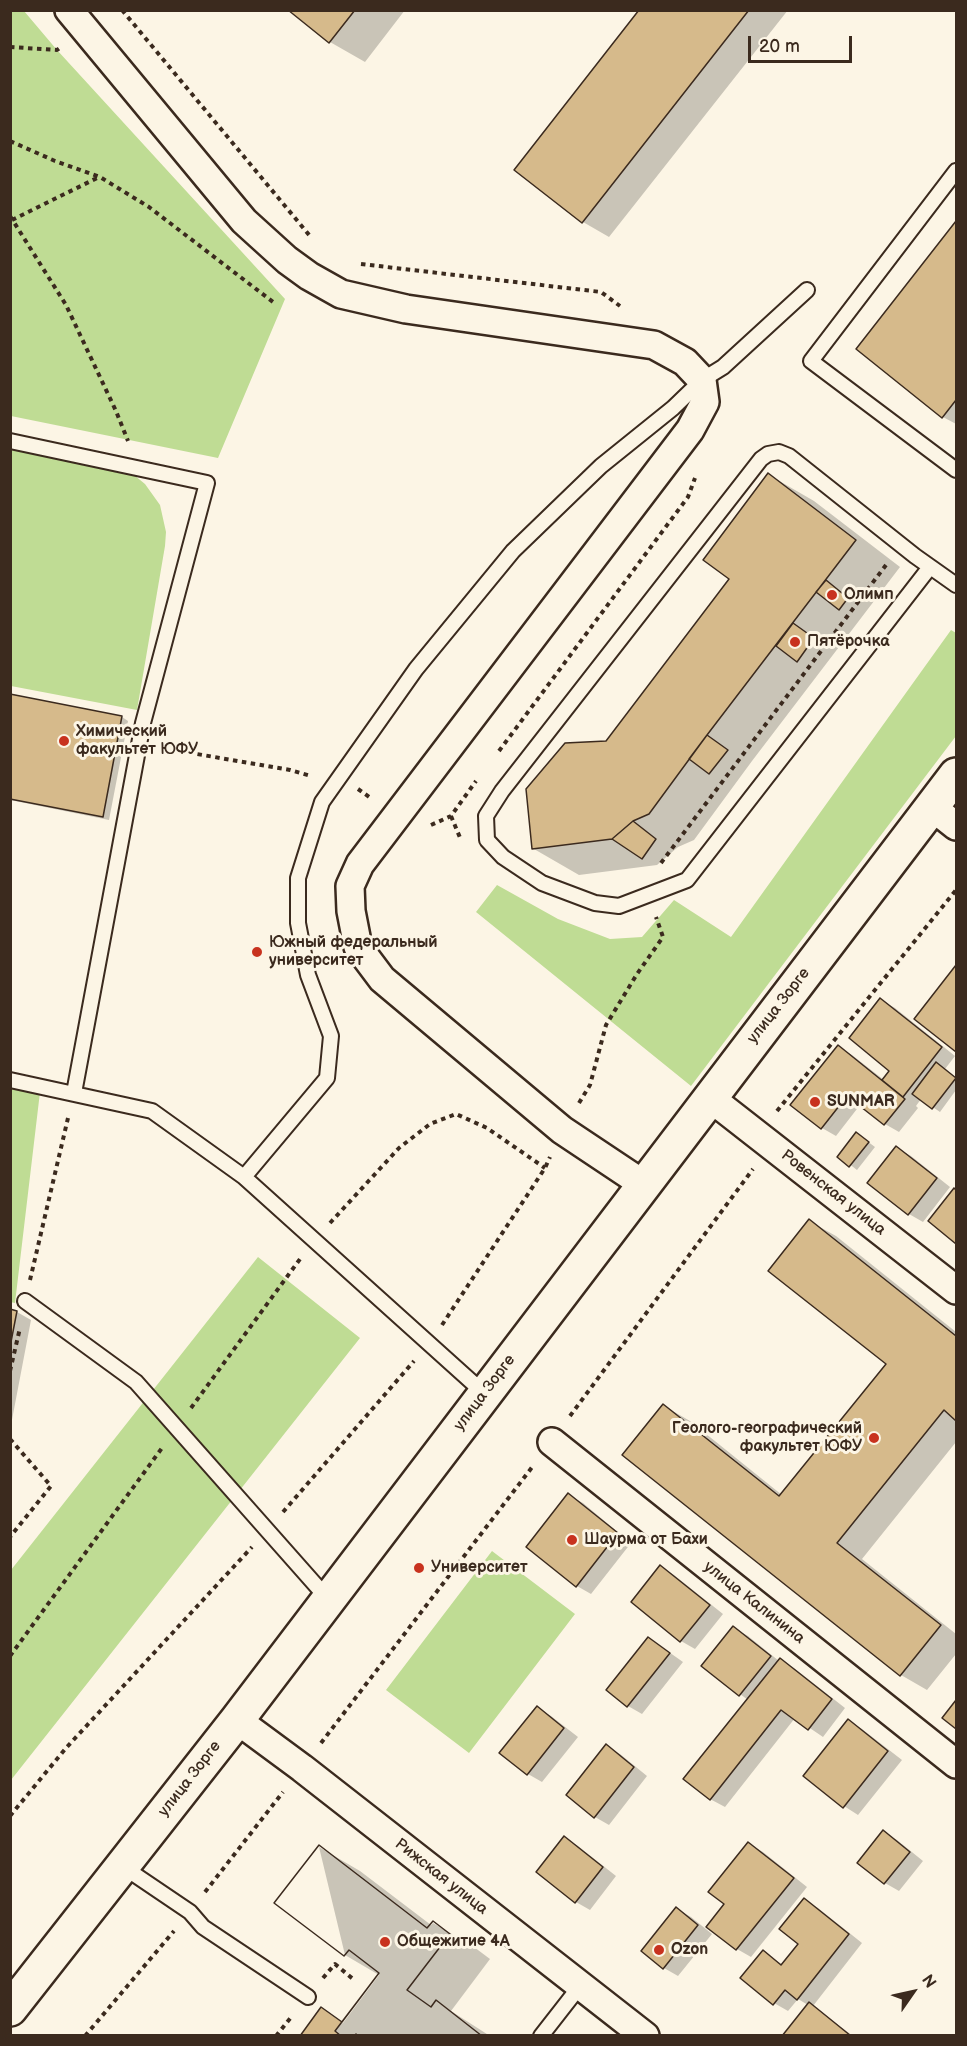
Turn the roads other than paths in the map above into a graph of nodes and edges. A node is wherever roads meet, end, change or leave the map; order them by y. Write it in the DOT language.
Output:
graph roads {
  1 [pos="69,10"];
  2 [pos="957,171"];
  3 [pos="807,290"];
  4 [pos="702,380"];
  5 [pos="10,441"];
  6 [pos="957,470"];
  7 [pos="930,567"];
  8 [pos="957,585"];
  9 [pos="957,775"];
  10 [pos="944,817"];
  11 [pos="10,1080"];
  12 [pos="74,1094"];
  13 [pos="709,1097"];
  14 [pos="244,1177"];
  15 [pos="643,1184"];
  16 [pos="957,1290"];
  17 [pos="25,1301"];
  18 [pos="484,1393"];
  19 [pos="552,1442"];
  20 [pos="328,1599"];
  21 [pos="237,1720"];
  22 [pos="957,1764"];
  23 [pos="122,1866"];
  24 [pos="580,1986"];
  25 [pos="308,1997"];
  26 [pos="10,2009"];
  27 [pos="541,2036"];
  28 [pos="645,2036"];
  1 -- 4 [label="street"];
  2 -- 6 [label="lane"];
  3 -- 4 [label="lane"];
  4 -- 14 [label="lane"];
  4 -- 15 [label="street"];
  5 -- 12 [label="lane"];
  7 -- 7 [label="lane"];
  7 -- 8 [label="lane"];
  9 -- 10 [label="main road, улица Зорге"];
  10 -- 13 [label="main road, улица Зорге"];
  11 -- 12 [label="lane"];
  12 -- 14 [label="lane"];
  13 -- 15 [label="main road, улица Зорге"];
  13 -- 16 [label="street, Ровенская улица"];
  14 -- 18 [label="lane"];
  15 -- 18 [label="main road, улица Зорге"];
  17 -- 20 [label="lane"];
  18 -- 20 [label="main road, улица Зорге"];
  19 -- 22 [label="street, улица Калинина"];
  20 -- 21 [label="main road, улица Зорге"];
  21 -- 23 [label="main road, улица Зорге"];
  21 -- 24 [label="street, Рижская улица"];
  23 -- 25 [label="lane"];
  23 -- 26 [label="main road, улица Зорге"];
  24 -- 27 [label="lane"];
  24 -- 28 [label="street, Рижская улица"];
}
